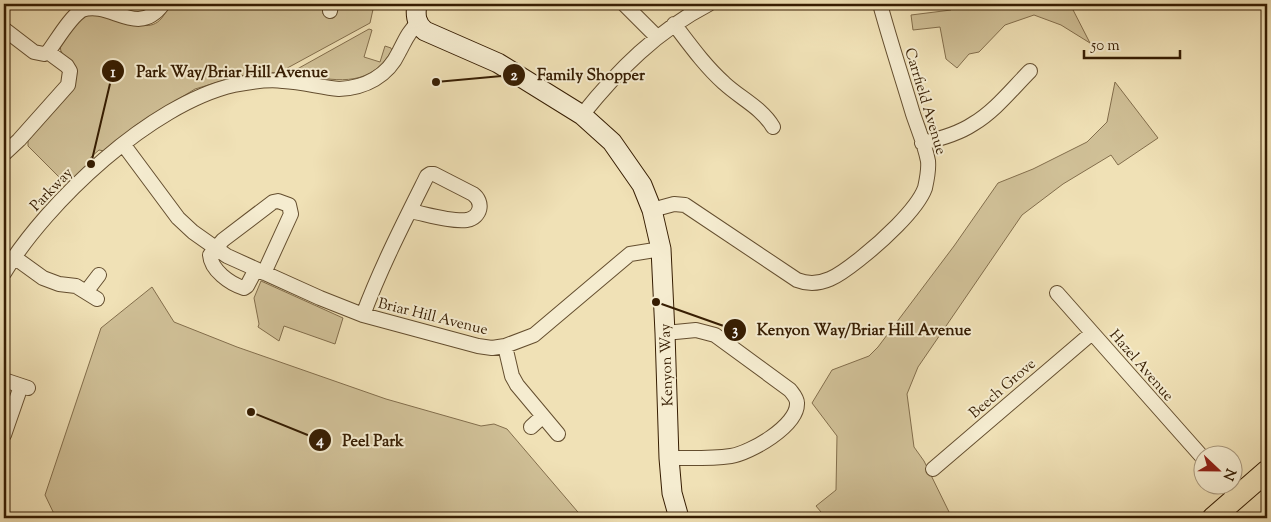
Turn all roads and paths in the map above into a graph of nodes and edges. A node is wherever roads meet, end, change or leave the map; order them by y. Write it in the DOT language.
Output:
graph roads {
  1 [pos="163,4"];
  2 [pos="417,4"];
  3 [pos="624,4"];
  4 [pos="709,4"];
  5 [pos="880,4"];
  6 [pos="418,23"];
  7 [pos="674,24"];
  8 [pos="4,29"];
  9 [pos="657,37"];
  10 [pos="48,52"];
  11 [pos="1030,71"];
  12 [pos="582,115"];
  13 [pos="773,127"];
  14 [pos="922,143"];
  15 [pos="123,144"];
  16 [pos="4,154"];
  17 [pos="652,210"];
  18 [pos="410,211"];
  19 [pos="215,248"];
  20 [pos="661,248"];
  21 [pos="14,257"];
  22 [pos="260,271"];
  23 [pos="4,273"];
  24 [pos="99,275"];
  25 [pos="1057,293"];
  26 [pos="363,315"];
  27 [pos="1092,332"];
  28 [pos="665,333"];
  29 [pos="505,346"];
  30 [pos="7,381"];
  31 [pos="543,416"];
  32 [pos="531,427"];
  33 [pos="558,434"];
  34 [pos="4,436"];
  35 [pos="1194,448"];
  36 [pos="668,458"];
  37 [pos="933,469"];
  38 [pos="1267,471"];
  39 [pos="1244,484"];
  40 [pos="1230,494"];
  41 [pos="680,518"];
  42 [pos="1213,518"];
  1 -- 10 [label="street"];
  2 -- 6 [label="street"];
  3 -- 9 [label="street"];
  4 -- 7 [label="street"];
  5 -- 14 [label="street, Carrfield Avenue"];
  6 -- 12 [label="street, Kenyon Way"];
  6 -- 15 [label="street, Parkway"];
  7 -- 9 [label="street"];
  7 -- 13 [label="street"];
  8 -- 10 [label="street"];
  9 -- 12 [label="street"];
  10 -- 16 [label="street"];
  11 -- 14 [label="street"];
  12 -- 17 [label="street, Kenyon Way"];
  14 -- 17 [label="street, Carrfield Avenue"];
  15 -- 19 [label="street, Briar Hill Avenue"];
  15 -- 21 [label="street, Parkway"];
  17 -- 20 [label="street, Kenyon Way"];
  18 -- 18 [label="street"];
  18 -- 26 [label="street"];
  19 -- 22 [label="street, Briar Hill Avenue"];
  19 -- 22 [label="street"];
  19 -- 22 [label="street"];
  20 -- 28 [label="street, Kenyon Way"];
  20 -- 29 [label="street, Briar Hill Avenue"];
  21 -- 23 [label="street, Parkway"];
  21 -- 24 [label="street"];
  22 -- 26 [label="street, Briar Hill Avenue"];
  25 -- 27 [label="street, Hazel Avenue"];
  26 -- 29 [label="street, Briar Hill Avenue"];
  27 -- 35 [label="street, Hazel Avenue"];
  27 -- 37 [label="street, Beech Grove"];
  28 -- 36 [label="street, Kenyon Way"];
  28 -- 36 [label="street"];
  29 -- 31 [label="street"];
  30 -- 34 [label="street"];
  31 -- 32 [label="street"];
  31 -- 33 [label="street"];
  36 -- 41 [label="street, Kenyon Way"];
  38 -- 39 [label="main road"];
  40 -- 42 [label="main road"];
}
